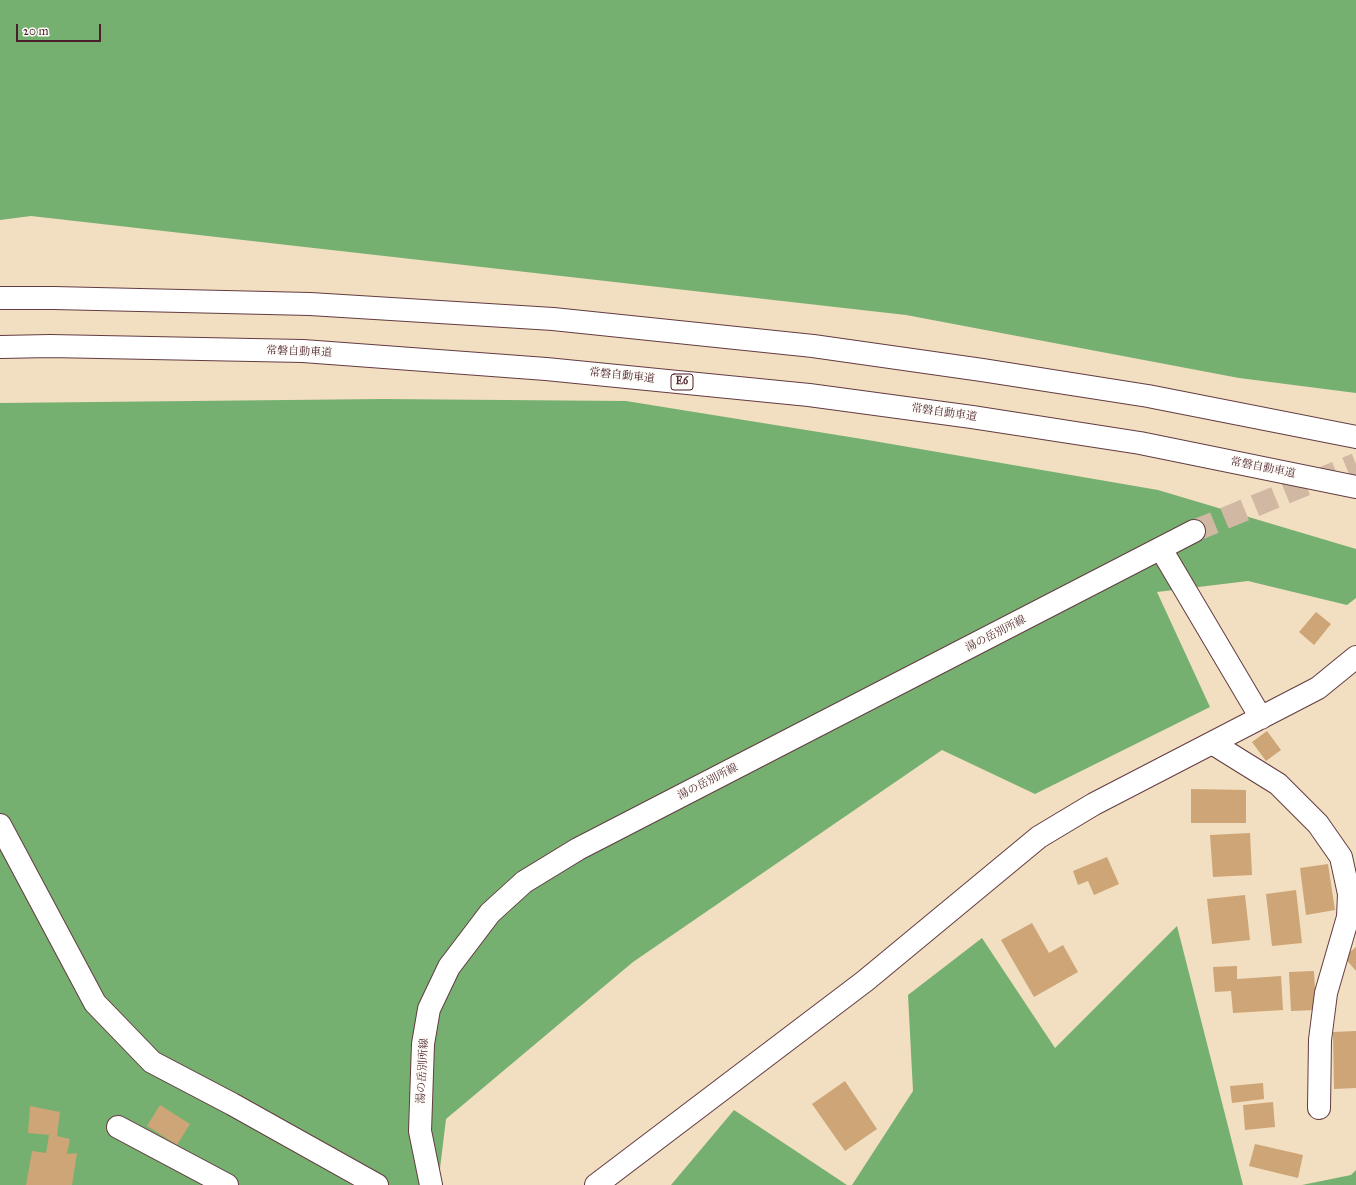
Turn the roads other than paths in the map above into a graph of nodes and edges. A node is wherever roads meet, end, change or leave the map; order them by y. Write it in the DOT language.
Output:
graph roads {
  1 [pos="0,298"];
  2 [pos="0,347"];
  3 [pos="1356,437"];
  4 [pos="1356,487"];
  5 [pos="1194,532"];
  6 [pos="1161,548"];
  7 [pos="1356,657"];
  8 [pos="1261,718"];
  9 [pos="1212,743"];
  10 [pos="0,824"];
  11 [pos="1319,1108"];
  12 [pos="118,1127"];
  13 [pos="227,1185"];
  14 [pos="377,1185"];
  15 [pos="431,1185"];
  16 [pos="596,1185"];
  1 -- 3 [label="main road"];
  2 -- 4 [label="main road, 常磐自動車道 / E6"];
  5 -- 6 [label="main road, 湯の岳別所線"];
  6 -- 8 [label="main road"];
  6 -- 15 [label="main road, 湯の岳別所線"];
  7 -- 8 [label="main road"];
  8 -- 9 [label="main road"];
  9 -- 11 [label="main road"];
  9 -- 16 [label="main road"];
  10 -- 14 [label="main road"];
  12 -- 13 [label="main road"];
}
